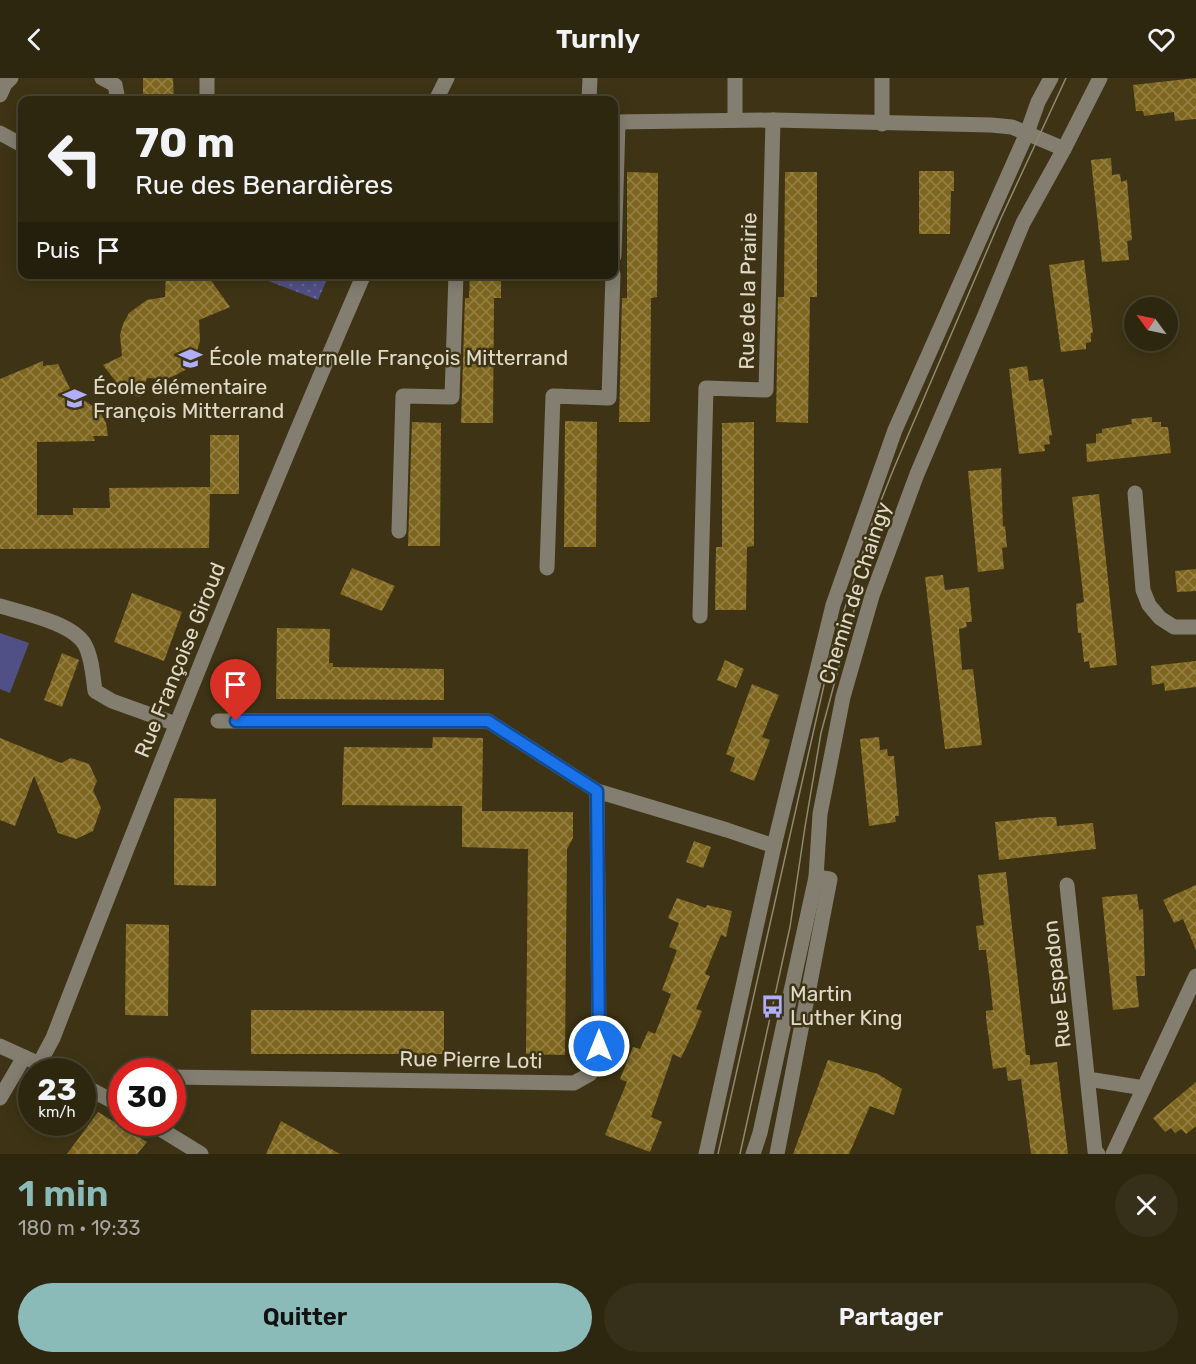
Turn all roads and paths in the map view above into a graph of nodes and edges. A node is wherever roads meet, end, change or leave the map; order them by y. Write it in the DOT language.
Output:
graph roads {
  1 [pos="11,78"];
  2 [pos="102,78"];
  3 [pos="207,78"];
  4 [pos="447,78"];
  5 [pos="590,78"];
  6 [pos="735,78"];
  7 [pos="882,78"];
  8 [pos="1051,78"];
  9 [pos="1100,78"];
  10 [pos="0,95"];
  11 [pos="117,96"];
  12 [pos="207,96"];
  13 [pos="438,96"];
  14 [pos="589,96"];
  15 [pos="735,120"];
  16 [pos="773,120"];
  17 [pos="618,122"];
  18 [pos="882,124"];
  19 [pos="0,133"];
  20 [pos="1027,133"];
  21 [pos="18,143"];
  22 [pos="1064,149"];
  23 [pos="362,279"];
  24 [pos="456,279"];
  25 [pos="613,279"];
  26 [pos="1136,493"];
  27 [pos="399,531"];
  28 [pos="547,568"];
  29 [pos="0,606"];
  30 [pos="700,616"];
  31 [pos="1196,627"];
  32 [pos="218,721"];
  33 [pos="176,724"];
  34 [pos="597,791"];
  35 [pos="774,846"];
  36 [pos="816,877"];
  37 [pos="1068,885"];
  38 [pos="1196,976"];
  39 [pos="0,1046"];
  40 [pos="24,1057"];
  41 [pos="42,1058"];
  42 [pos="186,1077"];
  43 [pos="1088,1079"];
  44 [pos="1144,1088"];
  45 [pos="0,1098"];
  46 [pos="171,1136"];
  47 [pos="201,1154"];
  48 [pos="706,1154"];
  49 [pos="753,1154"];
  50 [pos="777,1154"];
  51 [pos="1098,1154"];
  52 [pos="1113,1154"];
  1 -- 10 [label="street"];
  2 -- 11 [label="street"];
  3 -- 12 [label="street"];
  4 -- 13 [label="street"];
  5 -- 14 [label="street"];
  6 -- 15 [label="street"];
  7 -- 18 [label="street"];
  8 -- 20 [label="street, Chemin de Chaingy"];
  9 -- 22 [label="street, Chemin de Chaingy"];
  15 -- 16 [label="street"];
  15 -- 17 [label="street"];
  16 -- 18 [label="street"];
  16 -- 30 [label="street, Rue de la Prairie"];
  18 -- 20 [label="street"];
  19 -- 21 [label="street"];
  20 -- 22 [label="street"];
  20 -- 35 [label="street, Chemin de Chaingy"];
  22 -- 36 [label="street, Chemin de Chaingy"];
  23 -- 33 [label="street, Rue Françoise Giroud"];
  24 -- 27 [label="street"];
  25 -- 28 [label="street"];
  26 -- 31 [label="street"];
  29 -- 33 [label="street"];
  32 -- 34 [label="street"];
  33 -- 41 [label="street, Rue Françoise Giroud"];
  34 -- 35 [label="street"];
  34 -- 42 [label="street, Rue Pierre Loti"];
  35 -- 48 [label="street, Chemin de Chaingy"];
  36 -- 49 [label="street, Chemin de Chaingy"];
  36 -- 50 [label="street"];
  37 -- 43 [label="street, Rue Espadon"];
  38 -- 44 [label="street"];
  39 -- 40 [label="street"];
  40 -- 45 [label="street"];
  43 -- 44 [label="street"];
  43 -- 51 [label="street, Rue Espadon"];
  44 -- 52 [label="street"];
  46 -- 47 [label="street"];
}
